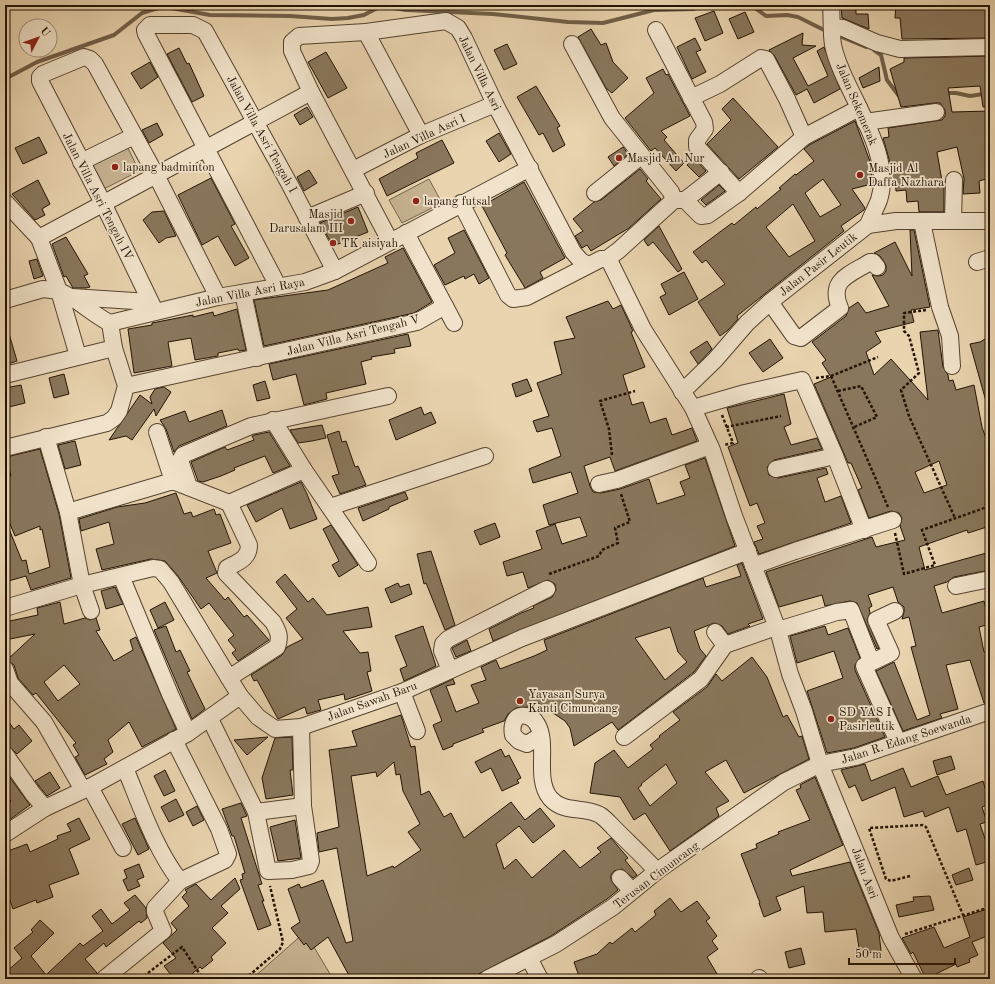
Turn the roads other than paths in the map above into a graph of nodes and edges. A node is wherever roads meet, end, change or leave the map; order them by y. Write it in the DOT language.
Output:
graph roads {
  1 [pos="830,5"];
  2 [pos="656,30"];
  3 [pos="366,32"];
  4 [pos="833,34"];
  5 [pos="572,44"];
  6 [pos="990,47"];
  7 [pos="312,92"];
  8 [pos="691,98"];
  9 [pos="495,104"];
  10 [pos="936,112"];
  11 [pos="862,115"];
  12 [pos="255,121"];
  13 [pos="422,135"];
  14 [pos="134,136"];
  15 [pos="804,136"];
  16 [pos="206,148"];
  17 [pos="641,156"];
  18 [pos="81,162"];
  19 [pos="530,168"];
  20 [pos="353,170"];
  21 [pos="721,172"];
  22 [pos="156,175"];
  23 [pos="954,180"];
  24 [pos="366,193"];
  25 [pos="595,193"];
  26 [pos="739,193"];
  27 [pos="879,199"];
  28 [pos="679,200"];
  29 [pos="5,202"];
  30 [pos="103,203"];
  31 [pos="461,203"];
  32 [pos="307,218"];
  33 [pos="953,221"];
  34 [pos="990,221"];
  35 [pos="916,222"];
  36 [pos="868,225"];
  37 [pos="406,232"];
  38 [pos="39,238"];
  39 [pos="390,241"];
  40 [pos="607,259"];
  41 [pos="588,265"];
  42 [pos="877,267"];
  43 [pos="335,271"];
  44 [pos="278,286"];
  45 [pos="243,293"];
  46 [pos="65,294"];
  47 [pos="218,297"];
  48 [pos="5,300"];
  49 [pos="770,302"];
  50 [pos="445,306"];
  51 [pos="152,307"];
  52 [pos="110,323"];
  53 [pos="454,323"];
  54 [pos="114,348"];
  55 [pos="78,356"];
  56 [pos="257,358"];
  57 [pos="952,366"];
  58 [pos="5,375"];
  59 [pos="126,386"];
  60 [pos="682,392"];
  61 [pos="388,396"];
  62 [pos="693,408"];
  63 [pos="273,420"];
  64 [pos="157,432"];
  65 [pos="46,437"];
  66 [pos="5,448"];
  67 [pos="711,448"];
  68 [pos="486,456"];
  69 [pos="835,456"];
  70 [pos="776,469"];
  71 [pos="304,470"];
  72 [pos="173,481"];
  73 [pos="599,484"];
  74 [pos="189,487"];
  75 [pos="229,503"];
  76 [pos="330,508"];
  77 [pos="68,512"];
  78 [pos="893,520"];
  79 [pos="864,530"];
  80 [pos="748,550"];
  81 [pos="368,563"];
  82 [pos="753,566"];
  83 [pos="121,576"];
  84 [pos="990,579"];
  85 [pos="546,582"];
  86 [pos="82,585"];
  87 [pos="956,586"];
  88 [pos="5,608"];
  89 [pos="91,611"];
  90 [pos="895,611"];
  91 [pos="777,629"];
  92 [pos="715,632"];
  93 [pos="725,645"];
  94 [pos="871,661"];
  95 [pos="5,669"];
  96 [pos="450,670"];
  97 [pos="229,678"];
  98 [pos="402,692"];
  99 [pos="240,696"];
  100 [pos="990,711"];
  101 [pos="210,719"];
  102 [pos="301,727"];
  103 [pos="417,731"];
  104 [pos="188,733"];
  105 [pos="540,736"];
  106 [pos="624,737"];
  107 [pos="174,740"];
  108 [pos="898,742"];
  109 [pos="5,754"];
  110 [pos="820,764"];
  111 [pos="125,768"];
  112 [pos="87,789"];
  113 [pos="303,806"];
  114 [pos="45,808"];
  115 [pos="256,812"];
  116 [pos="5,834"];
  117 [pos="123,848"];
  118 [pos="657,871"];
  119 [pos="620,878"];
  120 [pos="180,881"];
  121 [pos="632,891"];
  122 [pos="529,958"];
  123 [pos="104,979"];
  124 [pos="487,979"];
  125 [pos="540,979"];
  126 [pos="914,979"];
  1 -- 4 [label="street, Jalan Sekemerak"];
  2 -- 8 [label="street"];
  3 -- 7 [label="street, Jalan Villa Asri"];
  3 -- 9 [label="street, Jalan Villa Asri"];
  3 -- 13 [label="street"];
  4 -- 6 [label="street"];
  4 -- 11 [label="street, Jalan Sekemerak"];
  5 -- 17 [label="street"];
  7 -- 12 [label="street"];
  7 -- 20 [label="street"];
  8 -- 15 [label="street"];
  8 -- 21 [label="street"];
  9 -- 13 [label="street, Jalan Villa Asri I"];
  9 -- 19 [label="street, Jalan Villa Asri"];
  10 -- 11 [label="street"];
  11 -- 15 [label="street"];
  11 -- 27 [label="street, Jalan Sekemerak"];
  12 -- 16 [label="street"];
  12 -- 16 [label="street, Jalan Villa Asri Tengah I"];
  12 -- 32 [label="street, Jalan Villa Asri Tengah I"];
  13 -- 20 [label="street, Jalan Villa Asri I"];
  14 -- 18 [label="street"];
  14 -- 18 [label="street, Jalan Villa Asri Tengah IV"];
  14 -- 22 [label="street"];
  15 -- 26 [label="street"];
  16 -- 22 [label="street"];
  16 -- 44 [label="street"];
  17 -- 25 [label="street"];
  17 -- 28 [label="street"];
  18 -- 30 [label="street, Jalan Villa Asri Tengah IV"];
  19 -- 31 [label="street, Jalan Villa Asri Raya"];
  19 -- 41 [label="street, Jalan Villa Asri"];
  20 -- 24 [label="street"];
  21 -- 26 [label="street"];
  21 -- 28 [label="street"];
  22 -- 30 [label="street"];
  22 -- 47 [label="street"];
  23 -- 33 [label="street"];
  24 -- 32 [label="street"];
  24 -- 39 [label="street"];
  26 -- 28 [label="street"];
  27 -- 35 [label="street"];
  27 -- 36 [label="street, Jalan Sekemerak"];
  28 -- 40 [label="street"];
  29 -- 38 [label="street"];
  30 -- 38 [label="street"];
  30 -- 51 [label="street, Jalan Villa Asri Tengah IV"];
  31 -- 37 [label="street, Jalan Villa Asri Raya"];
  31 -- 41 [label="street"];
  32 -- 43 [label="street, Jalan Villa Asri Tengah I"];
  33 -- 34 [label="street, Jalan Pasir Leutik"];
  33 -- 35 [label="street, Jalan Pasir Leutik"];
  35 -- 36 [label="street, Jalan Pasir Leutik"];
  35 -- 57 [label="street"];
  36 -- 49 [label="street, Jalan Pasir Leutik"];
  37 -- 39 [label="street, Jalan Villa Asri Raya"];
  37 -- 50 [label="street"];
  38 -- 46 [label="street"];
  39 -- 43 [label="street, Jalan Villa Asri Raya"];
  40 -- 41 [label="street"];
  40 -- 60 [label="street, Jalan Asri"];
  42 -- 49 [label="street"];
  43 -- 44 [label="street, Jalan Villa Asri Raya"];
  44 -- 45 [label="street, Jalan Villa Asri Raya"];
  45 -- 47 [label="street, Jalan Villa Asri Raya"];
  45 -- 56 [label="street"];
  46 -- 48 [label="street"];
  46 -- 51 [label="street"];
  46 -- 52 [label="street"];
  46 -- 55 [label="street"];
  47 -- 51 [label="street, Jalan Villa Asri Raya"];
  49 -- 60 [label="street, Jalan Pasir Leutik"];
  50 -- 53 [label="street"];
  50 -- 56 [label="street, Jalan Villa Asri Tengah V"];
  51 -- 52 [label="street, Jalan Villa Asri Raya"];
  52 -- 54 [label="street"];
  54 -- 55 [label="street"];
  54 -- 59 [label="street"];
  55 -- 58 [label="street"];
  56 -- 59 [label="street, Jalan Villa Asri Tengah V"];
  59 -- 65 [label="street"];
  60 -- 62 [label="street, Jalan Asri"];
  61 -- 63 [label="street"];
  62 -- 67 [label="street, Jalan Asri"];
  62 -- 69 [label="street"];
  63 -- 71 [label="street"];
  63 -- 74 [label="street"];
  64 -- 72 [label="street"];
  65 -- 66 [label="street"];
  65 -- 77 [label="street"];
  67 -- 73 [label="street"];
  67 -- 80 [label="street, Jalan Asri"];
  68 -- 76 [label="street"];
  69 -- 70 [label="street"];
  69 -- 79 [label="street"];
  71 -- 75 [label="street"];
  71 -- 76 [label="street"];
  72 -- 74 [label="street"];
  72 -- 77 [label="street"];
  74 -- 75 [label="street"];
  75 -- 97 [label="street"];
  76 -- 81 [label="street"];
  77 -- 86 [label="street"];
  78 -- 79 [label="street"];
  79 -- 82 [label="street"];
  80 -- 82 [label="street, Jalan Asri"];
  80 -- 96 [label="street, Jalan Sawah Baru"];
  82 -- 91 [label="street, Jalan Asri"];
  83 -- 86 [label="street"];
  83 -- 97 [label="street, Jalan Sawah Baru"];
  83 -- 104 [label="street"];
  84 -- 87 [label="street"];
  85 -- 96 [label="street"];
  86 -- 88 [label="street"];
  86 -- 89 [label="street"];
  90 -- 94 [label="street"];
  91 -- 93 [label="street"];
  91 -- 94 [label="street"];
  91 -- 110 [label="street, Jalan Asri"];
  92 -- 93 [label="street"];
  93 -- 106 [label="street"];
  94 -- 108 [label="street"];
  95 -- 112 [label="street"];
  96 -- 98 [label="street, Jalan Sawah Baru"];
  97 -- 99 [label="street, Jalan Sawah Baru"];
  98 -- 102 [label="street, Jalan Sawah Baru"];
  98 -- 103 [label="street"];
  99 -- 101 [label="street"];
  99 -- 102 [label="street, Jalan Sawah Baru"];
  100 -- 108 [label="street, Jalan R. Edang Soewanda"];
  101 -- 104 [label="street"];
  101 -- 115 [label="street"];
  102 -- 113 [label="street"];
  104 -- 107 [label="street"];
  105 -- 118 [label="street"];
  107 -- 111 [label="street"];
  107 -- 120 [label="street"];
  108 -- 110 [label="street, Jalan R. Edang Soewanda"];
  109 -- 114 [label="street"];
  110 -- 118 [label="street, Terusan Cimuncang"];
  110 -- 126 [label="street, Jalan Asri"];
  111 -- 112 [label="street"];
  111 -- 120 [label="street"];
  112 -- 114 [label="street"];
  112 -- 117 [label="street"];
  113 -- 115 [label="street"];
  113 -- 115 [label="street"];
  114 -- 116 [label="street"];
  118 -- 121 [label="street, Terusan Cimuncang"];
  119 -- 121 [label="street"];
  120 -- 123 [label="street"];
  121 -- 122 [label="street, Terusan Cimuncang"];
  122 -- 124 [label="street, Terusan Cimuncang"];
  122 -- 125 [label="street"];
}
